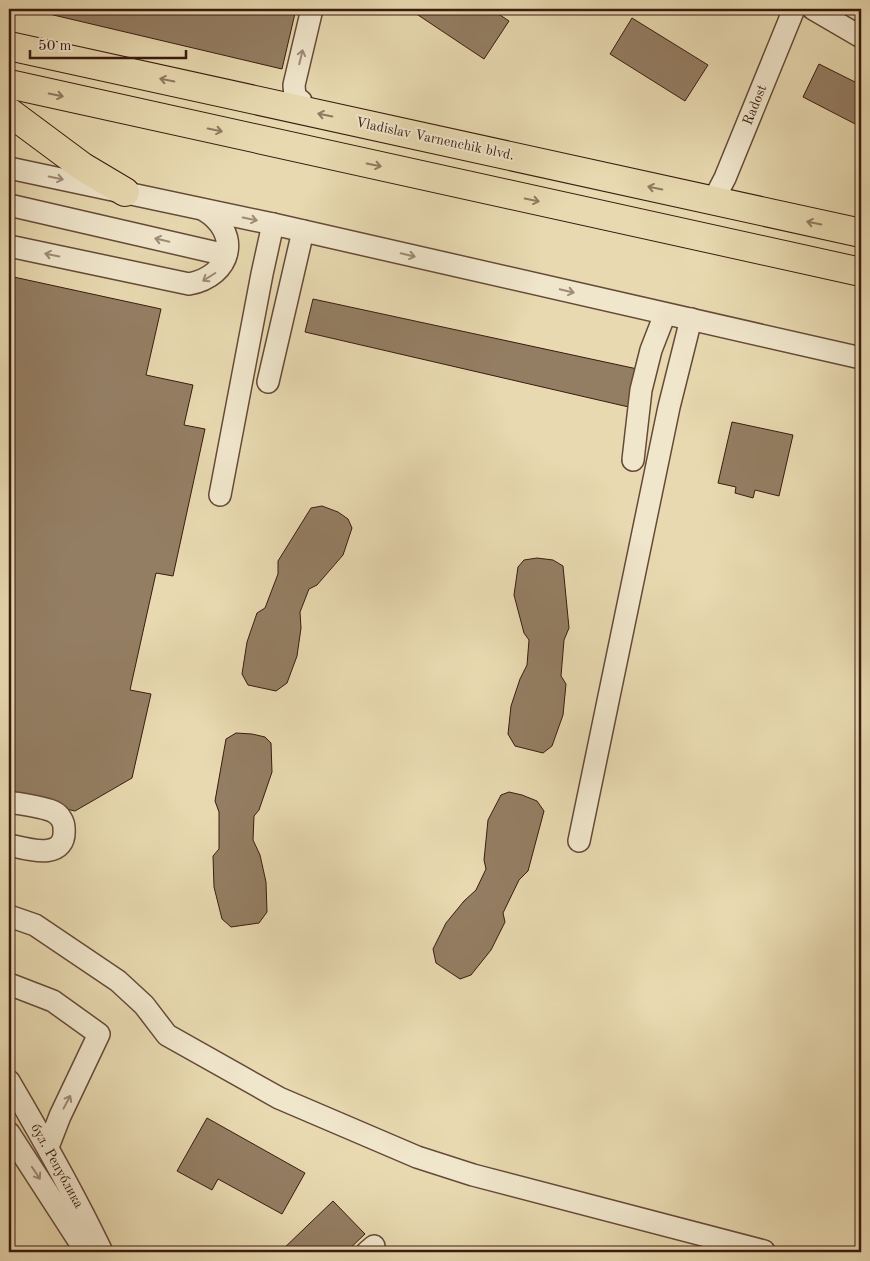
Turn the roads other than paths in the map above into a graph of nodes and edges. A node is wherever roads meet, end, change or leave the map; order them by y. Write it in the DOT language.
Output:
graph roads {
  1 [pos="312,9"];
  2 [pos="794,9"];
  3 [pos="813,9"];
  4 [pos="861,37"];
  5 [pos="9,46"];
  6 [pos="9,84"];
  7 [pos="301,101"];
  8 [pos="9,112"];
  9 [pos="9,168"];
  10 [pos="125,192"];
  11 [pos="714,201"];
  12 [pos="9,205"];
  13 [pos="204,210"];
  14 [pos="273,224"];
  15 [pos="303,231"];
  16 [pos="861,233"];
  17 [pos="9,246"];
  18 [pos="226,255"];
  19 [pos="861,272"];
  20 [pos="665,314"];
  21 [pos="691,319"];
  22 [pos="861,358"];
  23 [pos="268,382"];
  24 [pos="633,460"];
  25 [pos="220,495"];
  26 [pos="9,802"];
  27 [pos="578,841"];
  28 [pos="9,845"];
  29 [pos="9,916"];
  30 [pos="9,984"];
  31 [pos="9,1081"];
  32 [pos="9,1133"];
  33 [pos="48,1147"];
  34 [pos="764,1251"];
  35 [pos="86,1252"];
  36 [pos="102,1252"];
  7 -- 1 [label="street, one-way"];
  2 -- 11 [label="street, Radost"];
  3 -- 4 [label="street"];
  11 -- 5 [label="main road, Vladislav Varnenchik blvd., one-way"];
  6 -- 19 [label="main road, one-way"];
  8 -- 10 [label="main road"];
  9 -- 10 [label="street, one-way"];
  10 -- 13 [label="street"];
  16 -- 11 [label="main road, Vladislav Varnenchik blvd., one-way"];
  18 -- 12 [label="street, one-way"];
  13 -- 14 [label="street, one-way"];
  13 -- 18 [label="street"];
  14 -- 15 [label="street"];
  14 -- 25 [label="street"];
  15 -- 20 [label="street, one-way"];
  15 -- 23 [label="street"];
  18 -- 17 [label="street, one-way"];
  20 -- 21 [label="street"];
  20 -- 24 [label="street"];
  21 -- 22 [label="street"];
  21 -- 27 [label="street"];
  26 -- 28 [label="street"];
  29 -- 34 [label="street"];
  33 -- 30 [label="street, one-way"];
  31 -- 33 [label="street, бул. Република"];
  32 -- 35 [label="street, one-way"];
  33 -- 36 [label="street, бул. Република"];
}
